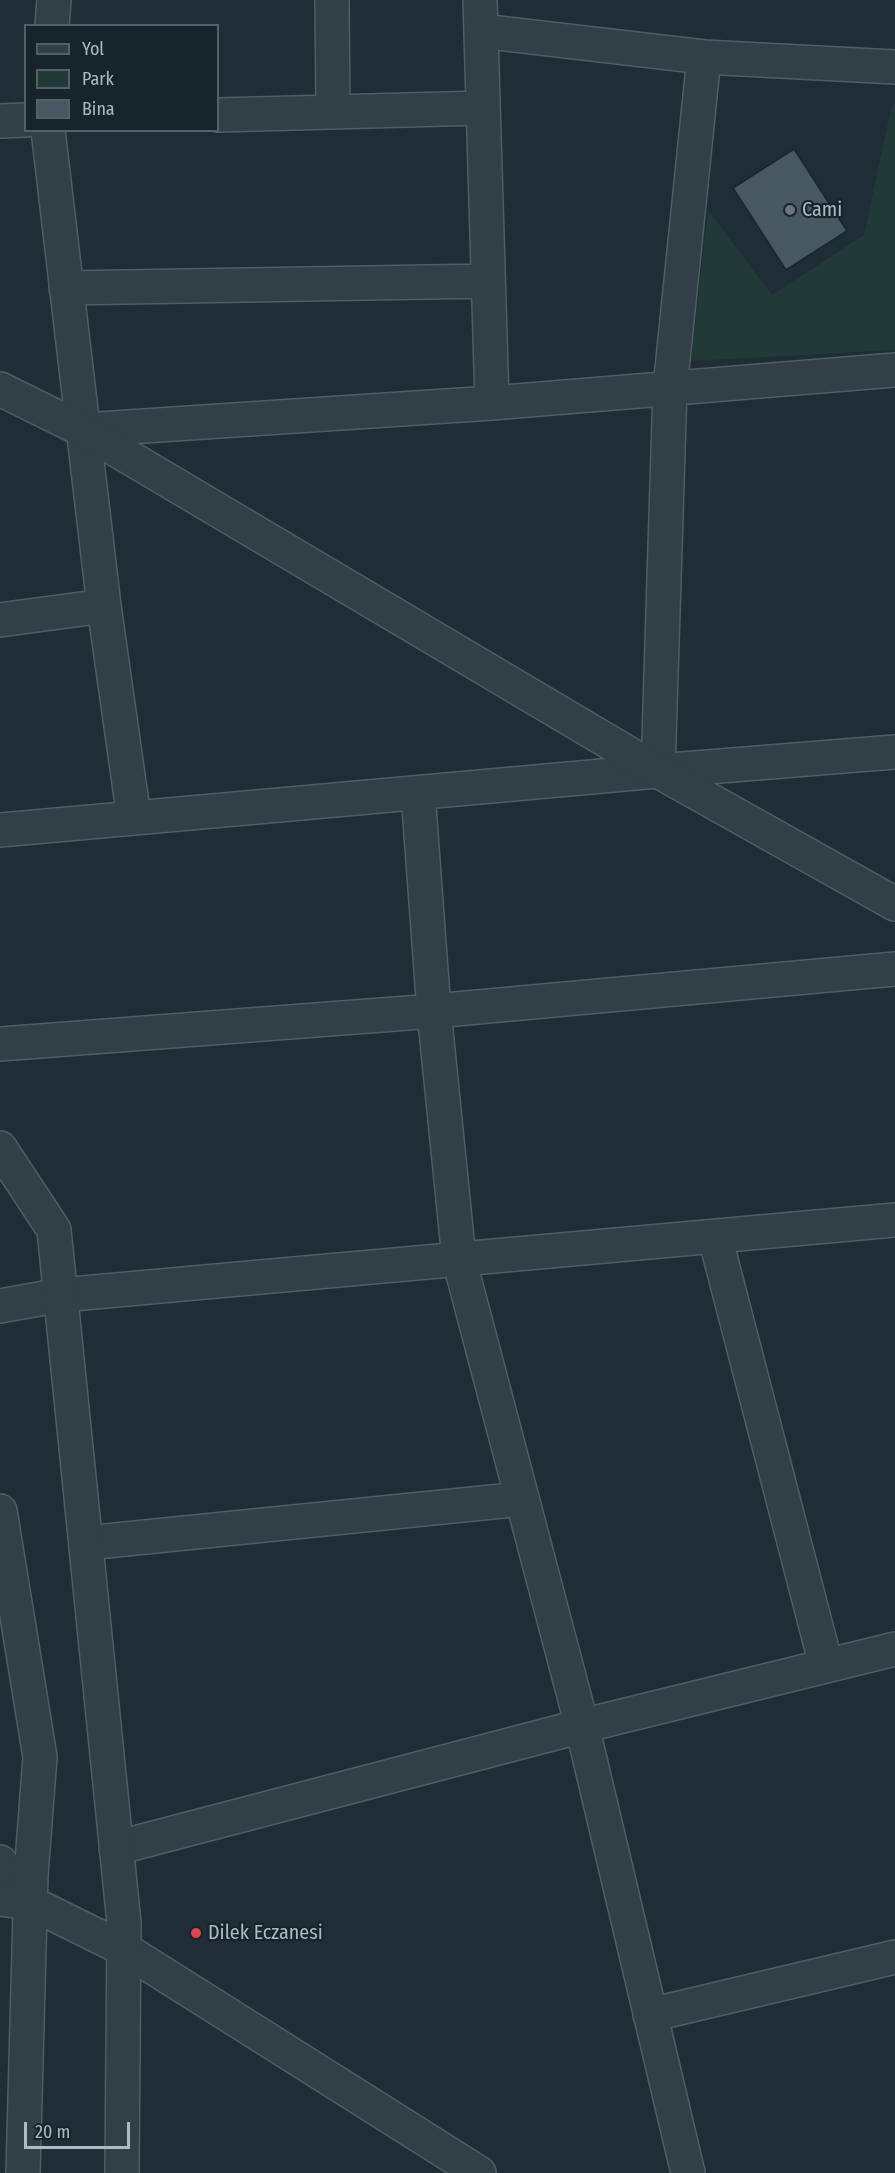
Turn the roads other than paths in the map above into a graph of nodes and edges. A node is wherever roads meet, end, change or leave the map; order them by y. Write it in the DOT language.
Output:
graph roads {
  1 [pos="54,0"];
  2 [pos="332,0"];
  3 [pos="480,15"];
  4 [pos="52,24"];
  5 [pos="704,57"];
  6 [pos="895,67"];
  7 [pos="483,108"];
  8 [pos="333,112"];
  9 [pos="219,115"];
  10 [pos="24,120"];
  11 [pos="0,122"];
  12 [pos="48,132"];
  13 [pos="488,281"];
  14 [pos="66,288"];
  15 [pos="895,370"];
  16 [pos="0,388"];
  17 [pos="670,388"];
  18 [pos="492,404"];
  19 [pos="83,430"];
  20 [pos="104,606"];
  21 [pos="0,620"];
  22 [pos="895,752"];
  23 [pos="658,771"];
  24 [pos="418,793"];
  25 [pos="134,818"];
  26 [pos="0,830"];
  27 [pos="895,903"];
  28 [pos="895,969"];
  29 [pos="434,1011"];
  30 [pos="0,1044"];
  31 [pos="0,1148"];
  32 [pos="895,1220"];
  33 [pos="715,1237"];
  34 [pos="459,1259"];
  35 [pos="61,1295"];
  36 [pos="0,1306"];
  37 [pos="522,1498"];
  38 [pos="0,1511"];
  39 [pos="86,1543"];
  40 [pos="895,1649"];
  41 [pos="826,1665"];
  42 [pos="582,1726"];
  43 [pos="116,1848"];
  44 [pos="0,1862"];
  45 [pos="15,1901"];
  46 [pos="123,1949"];
  47 [pos="895,1957"];
  48 [pos="650,2015"];
  49 [pos="23,2173"];
  50 [pos="122,2173"];
  51 [pos="479,2173"];
  52 [pos="688,2173"];
  1 -- 4 [label="street"];
  2 -- 8 [label="street"];
  3 -- 5 [label="street"];
  3 -- 7 [label="street"];
  5 -- 6 [label="street"];
  5 -- 17 [label="street"];
  7 -- 8 [label="street"];
  7 -- 13 [label="street"];
  8 -- 9 [label="street"];
  10 -- 11 [label="street"];
  12 -- 14 [label="street"];
  13 -- 14 [label="street"];
  13 -- 18 [label="street"];
  14 -- 19 [label="street"];
  15 -- 17 [label="street"];
  16 -- 19 [label="street"];
  17 -- 18 [label="street"];
  17 -- 23 [label="street"];
  18 -- 19 [label="street"];
  19 -- 20 [label="street"];
  19 -- 23 [label="street"];
  20 -- 21 [label="street"];
  20 -- 25 [label="street"];
  22 -- 23 [label="street"];
  23 -- 24 [label="street"];
  23 -- 27 [label="street"];
  24 -- 25 [label="street"];
  24 -- 29 [label="street"];
  25 -- 26 [label="street"];
  28 -- 29 [label="street"];
  29 -- 30 [label="street"];
  29 -- 34 [label="street"];
  31 -- 35 [label="street"];
  32 -- 33 [label="street"];
  33 -- 34 [label="street"];
  33 -- 41 [label="street"];
  34 -- 35 [label="street"];
  34 -- 37 [label="street"];
  35 -- 36 [label="street"];
  35 -- 39 [label="street"];
  37 -- 39 [label="street"];
  37 -- 42 [label="street"];
  38 -- 45 [label="street"];
  39 -- 43 [label="street"];
  40 -- 41 [label="street"];
  41 -- 42 [label="street"];
  42 -- 43 [label="street"];
  42 -- 48 [label="street"];
  43 -- 46 [label="street"];
  44 -- 45 [label="street"];
  45 -- 46 [label="street"];
  45 -- 49 [label="street"];
  46 -- 50 [label="street"];
  46 -- 51 [label="street"];
  47 -- 48 [label="street"];
  48 -- 52 [label="street"];
}
